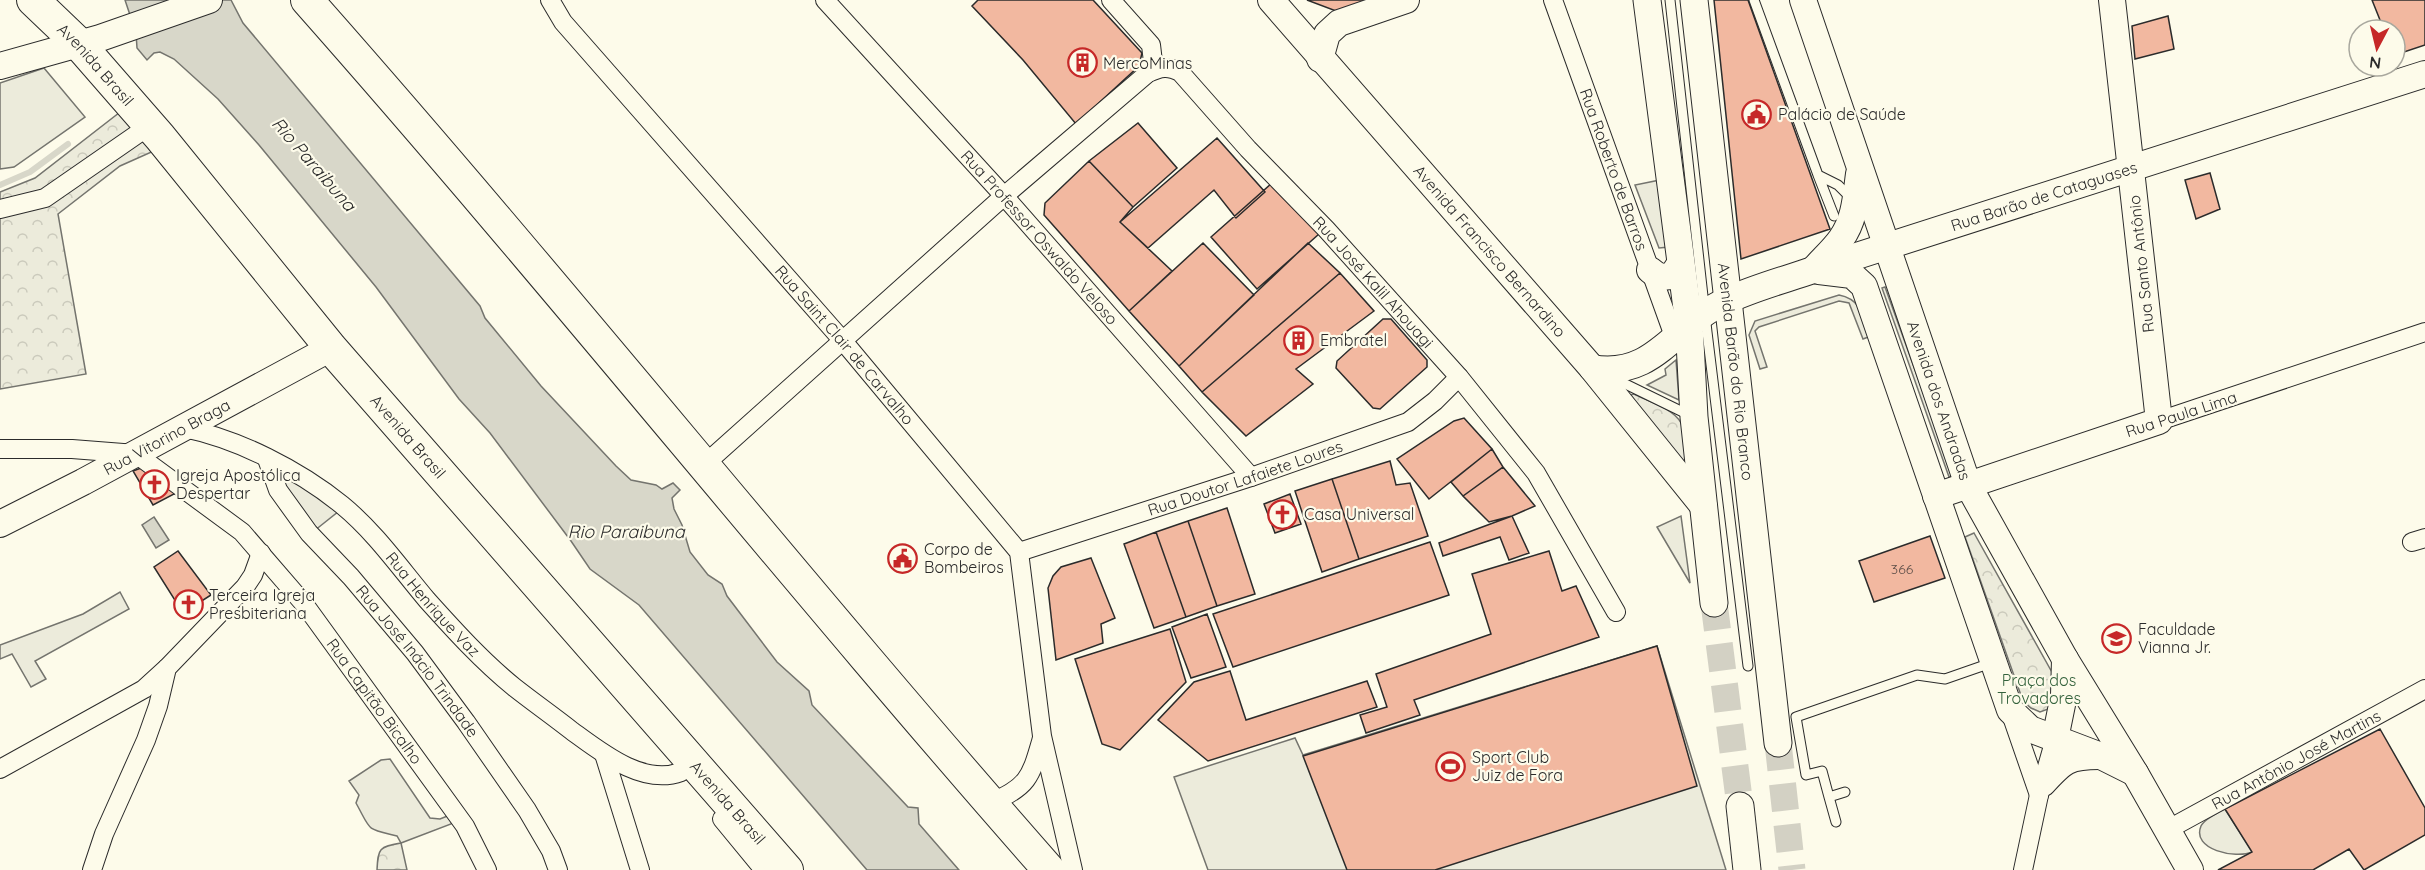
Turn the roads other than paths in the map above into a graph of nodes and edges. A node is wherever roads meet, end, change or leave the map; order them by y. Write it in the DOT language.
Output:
graph roads {
  1 [pos="33,0"];
  2 [pos="209,0"];
  3 [pos="307,0"];
  4 [pos="550,0"];
  5 [pos="825,0"];
  6 [pos="1111,0"];
  7 [pos="1271,0"];
  8 [pos="1406,0"];
  9 [pos="1553,0"];
  10 [pos="1647,0"];
  11 [pos="1670,0"];
  12 [pos="1694,0"];
  13 [pos="1754,0"];
  14 [pos="1803,0"];
  15 [pos="2112,0"];
  16 [pos="89,41"];
  17 [pos="1320,59"];
  18 [pos="0,66"];
  19 [pos="1148,73"];
  20 [pos="2425,74"];
  21 [pos="149,126"];
  22 [pos="1860,167"];
  23 [pos="2131,168"];
  24 [pos="1818,175"];
  25 [pos="1004,196"];
  26 [pos="0,209"];
  27 [pos="1844,211"];
  28 [pos="1887,246"];
  29 [pos="1681,262"];
  30 [pos="1650,270"];
  31 [pos="1813,270"];
  32 [pos="1699,319"];
  33 [pos="2425,332"];
  34 [pos="843,341"];
  35 [pos="331,348"];
  36 [pos="1592,368"];
  37 [pos="1460,377"];
  38 [pos="1694,417"];
  39 [pos="2159,421"];
  40 [pos="184,428"];
  41 [pos="0,449"];
  42 [pos="1721,449"];
  43 [pos="136,454"];
  44 [pos="267,459"];
  45 [pos="705,464"];
  46 [pos="1251,477"];
  47 [pos="1968,485"];
  48 [pos="1936,496"];
  49 [pos="1704,507"];
  50 [pos="0,524"];
  51 [pos="1019,552"];
  52 [pos="261,553"];
  53 [pos="1714,603"];
  54 [pos="1616,612"];
  55 [pos="2065,658"];
  56 [pos="1993,662"];
  57 [pos="1748,666"];
  58 [pos="167,668"];
  59 [pos="2425,689"];
  60 [pos="2010,710"];
  61 [pos="1042,736"];
  62 [pos="2055,739"];
  63 [pos="1778,743"];
  64 [pos="604,754"];
  65 [pos="2102,756"];
  66 [pos="683,761"];
  67 [pos="0,770"];
  68 [pos="2135,773"];
  69 [pos="2041,789"];
  70 [pos="1845,792"];
  71 [pos="1829,797"];
  72 [pos="990,803"];
  73 [pos="1740,806"];
  74 [pos="1836,822"];
  75 [pos="2167,830"];
  76 [pos="92,870"];
  77 [pos="487,870"];
  78 [pos="558,870"];
  79 [pos="640,870"];
  80 [pos="764,870"];
  81 [pos="787,870"];
  82 [pos="1049,870"];
  83 [pos="1073,870"];
  84 [pos="1747,870"];
  85 [pos="2023,870"];
  86 [pos="2190,870"];
  1 -- 16 [label="highway, Avenida Brasil"];
  2 -- 16 [label="main road"];
  3 -- 45 [label="highway"];
  4 -- 34 [label="street, Rua Saint Clair de Carvalho"];
  5 -- 25 [label="street, Rua Professor Oswaldo Veloso"];
  6 -- 19 [label="street"];
  7 -- 17 [label="main road, Avenida Francisco Bernardino"];
  8 -- 17 [label="main road"];
  9 -- 30 [label="street, Rua Roberto de Barros"];
  10 -- 29 [label="main road, Avenida Barão do Rio Branco"];
  11 -- 32 [label="lane, Avenida Barão do Rio Branco"];
  12 -- 32 [label="main road, Avenida Barão do Rio Branco"];
  13 -- 24 [label="lane"];
  14 -- 22 [label="main road, Avenida dos Andradas"];
  15 -- 23 [label="main road, Rua Santo Antônio"];
  16 -- 18 [label="main road"];
  16 -- 21 [label="highway, Avenida Brasil"];
  17 -- 36 [label="main road, Avenida Francisco Bernardino"];
  19 -- 25 [label="street"];
  19 -- 37 [label="street, Rua José Kalil Ahouagi"];
  20 -- 23 [label="main road, Rua Barão de Cataguases"];
  21 -- 26 [label="street"];
  21 -- 35 [label="highway, Avenida Brasil"];
  22 -- 27 [label="main road"];
  22 -- 28 [label="main road, Avenida dos Andradas"];
  23 -- 28 [label="main road, Rua Barão de Cataguases"];
  23 -- 39 [label="main road, Rua Santo Antônio"];
  24 -- 27 [label="lane"];
  24 -- 27 [label="lane"];
  25 -- 34 [label="street"];
  25 -- 46 [label="street, Rua Professor Oswaldo Veloso"];
  27 -- 31 [label="main road"];
  28 -- 31 [label="main road, Rua Barão de Cataguases"];
  28 -- 47 [label="main road, Avenida dos Andradas"];
  29 -- 30 [label="main road"];
  29 -- 32 [label="main road, Avenida Barão do Rio Branco"];
  30 -- 32 [label="street, Rua Roberto de Barros"];
  31 -- 32 [label="main road, Rua Barão de Cataguases"];
  31 -- 48 [label="main road, Avenida dos Andradas"];
  32 -- 36 [label="main road, Rua Barão de Cataguases"];
  32 -- 38 [label="main road, Avenida Barão do Rio Branco"];
  32 -- 42 [label="lane, Avenida Barão do Rio Branco"];
  32 -- 63 [label="main road, Avenida Barão do Rio Branco"];
  33 -- 39 [label="street, Rua Paula Lima"];
  34 -- 45 [label="street"];
  34 -- 51 [label="street, Rua Saint Clair de Carvalho"];
  35 -- 40 [label="main road, Rua Vitorino Braga"];
  35 -- 66 [label="highway, Avenida Brasil"];
  36 -- 38 [label="lane"];
  36 -- 49 [label="main road, Avenida Francisco Bernardino"];
  37 -- 46 [label="street, Rua Doutor Lafaiete Loures"];
  37 -- 54 [label="street, Rua José Kalil Ahouagi"];
  38 -- 42 [label="lane"];
  38 -- 49 [label="main road, Avenida Barão do Rio Branco"];
  39 -- 47 [label="main road, Rua Paula Lima"];
  40 -- 43 [label="main road, Rua Vitorino Braga"];
  40 -- 44 [label="street, Rua Henrique Vaz"];
  41 -- 43 [label="street"];
  42 -- 57 [label="lane, Avenida Barão do Rio Branco"];
  43 -- 50 [label="main road, Rua Vitorino Braga"];
  43 -- 52 [label="street, Rua Capitão Bicalho"];
  44 -- 64 [label="street, Rua Henrique Vaz"];
  44 -- 78 [label="street, Rua José Inácio Trindade"];
  45 -- 72 [label="highway"];
  46 -- 51 [label="street, Rua Doutor Lafaiete Loures"];
  47 -- 48 [label="main road, Rua Paula Lima"];
  47 -- 55 [label="main road, Avenida dos Andradas"];
  48 -- 56 [label="main road, Avenida dos Andradas"];
  49 -- 53 [label="main road, Avenida Barão do Rio Branco"];
  51 -- 61 [label="street"];
  52 -- 58 [label="street"];
  52 -- 77 [label="street, Rua Capitão Bicalho"];
  55 -- 62 [label="main road"];
  55 -- 68 [label="main road, Avenida dos Andradas"];
  56 -- 60 [label="main road, Avenida dos Andradas"];
  56 -- 71 [label="lane"];
  58 -- 67 [label="street"];
  58 -- 76 [label="street"];
  59 -- 75 [label="street, Rua Antônio José Martins"];
  60 -- 62 [label="main road, Avenida dos Andradas"];
  60 -- 69 [label="street"];
  61 -- 72 [label="street"];
  61 -- 83 [label="street"];
  62 -- 65 [label="main road, Avenida dos Andradas"];
  62 -- 69 [label="street"];
  64 -- 66 [label="street, Rua Henrique Vaz"];
  64 -- 79 [label="street"];
  65 -- 68 [label="main road, Avenida dos Andradas"];
  65 -- 69 [label="main road"];
  66 -- 80 [label="street"];
  66 -- 81 [label="highway, Avenida Brasil"];
  68 -- 75 [label="main road, Avenida dos Andradas"];
  69 -- 85 [label="street"];
  70 -- 71 [label="lane"];
  71 -- 74 [label="lane"];
  72 -- 82 [label="highway"];
  73 -- 84 [label="main road"];
  75 -- 86 [label="main road, Avenida dos Andradas"];
}
